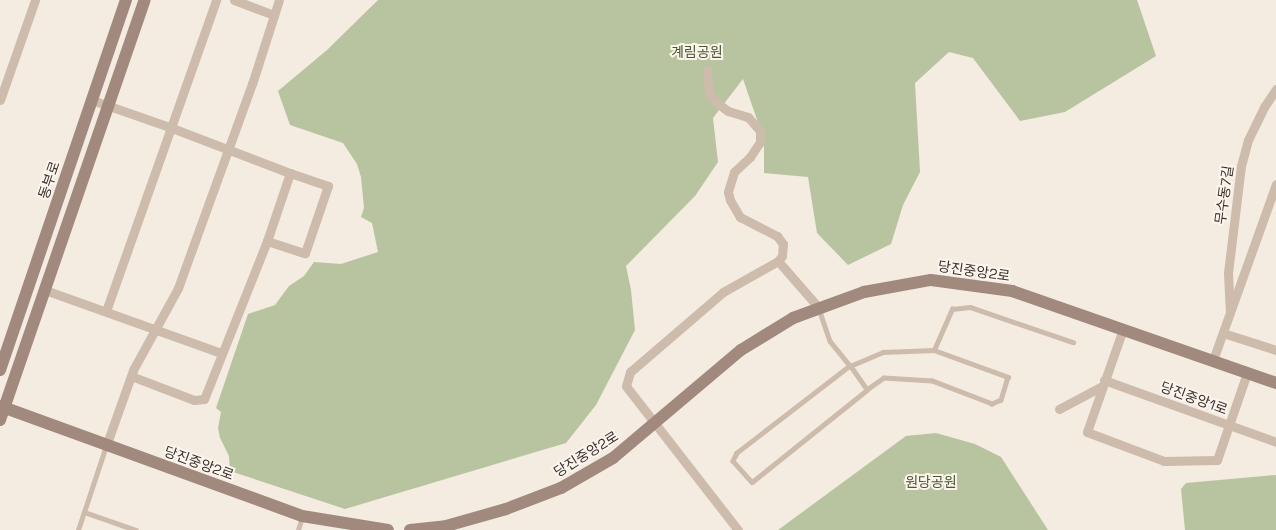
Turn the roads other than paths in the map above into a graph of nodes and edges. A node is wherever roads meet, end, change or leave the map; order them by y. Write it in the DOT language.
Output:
graph roads {
  1 [pos="35,0"];
  2 [pos="126,0"];
  3 [pos="146,0"];
  4 [pos="216,0"];
  5 [pos="234,0"];
  6 [pos="279,0"];
  7 [pos="274,16"];
  8 [pos="708,70"];
  9 [pos="1276,89"];
  10 [pos="0,100"];
  11 [pos="92,100"];
  12 [pos="109,106"];
  13 [pos="172,128"];
  14 [pos="228,150"];
  15 [pos="290,173"];
  16 [pos="1276,184"];
  17 [pos="267,242"];
  18 [pos="778,261"];
  19 [pos="45,290"];
  20 [pos="819,308"];
  21 [pos="106,311"];
  22 [pos="1230,313"];
  23 [pos="1123,329"];
  24 [pos="153,330"];
  25 [pos="1223,333"];
  26 [pos="1073,342"];
  27 [pos="934,350"];
  28 [pos="1276,350"];
  29 [pos="221,353"];
  30 [pos="1213,360"];
  31 [pos="850,366"];
  32 [pos="0,370"];
  33 [pos="1247,373"];
  34 [pos="131,376"];
  35 [pos="1103,383"];
  36 [pos="1276,383"];
  37 [pos="867,390"];
  38 [pos="2,407"];
  39 [pos="1059,409"];
  40 [pos="0,420"];
  41 [pos="655,424"];
  42 [pos="1229,425"];
  43 [pos="1276,442"];
  44 [pos="106,446"];
  45 [pos="84,512"];
  46 [pos="302,516"];
  47 [pos="78,530"];
  48 [pos="136,530"];
  49 [pos="298,530"];
  50 [pos="388,530"];
  51 [pos="410,530"];
  52 [pos="738,530"];
  1 -- 10 [label="street"];
  2 -- 11 [label="street, 동부로"];
  3 -- 12 [label="street"];
  4 -- 13 [label="street"];
  5 -- 7 [label="street"];
  6 -- 7 [label="street"];
  7 -- 14 [label="street"];
  8 -- 18 [label="street"];
  9 -- 22 [label="street, 무수동7길"];
  11 -- 12 [label="street"];
  11 -- 32 [label="street, 동부로"];
  12 -- 13 [label="street"];
  12 -- 19 [label="street"];
  13 -- 14 [label="street"];
  13 -- 21 [label="street"];
  14 -- 15 [label="street"];
  14 -- 24 [label="street"];
  15 -- 17 [label="street"];
  15 -- 17 [label="street"];
  16 -- 22 [label="street, 무수동7길"];
  17 -- 29 [label="street"];
  18 -- 20 [label="street"];
  18 -- 41 [label="street"];
  19 -- 21 [label="street"];
  19 -- 38 [label="street"];
  20 -- 23 [label="street, 당진중앙2로"];
  20 -- 31 [label="lane"];
  20 -- 41 [label="street, 당진중앙2로"];
  21 -- 24 [label="street"];
  22 -- 25 [label="street, 무수동7길"];
  23 -- 30 [label="street, 당진중앙2로"];
  23 -- 35 [label="street"];
  24 -- 29 [label="street"];
  24 -- 34 [label="street"];
  25 -- 28 [label="street"];
  25 -- 30 [label="street, 무수동7길"];
  26 -- 27 [label="lane"];
  27 -- 31 [label="lane"];
  27 -- 37 [label="lane"];
  29 -- 34 [label="street"];
  30 -- 33 [label="street, 당진중앙2로"];
  31 -- 37 [label="lane"];
  31 -- 37 [label="lane"];
  33 -- 36 [label="street, 당진중앙2로"];
  33 -- 42 [label="street"];
  34 -- 44 [label="street"];
  35 -- 39 [label="street"];
  35 -- 42 [label="street, 당진중앙1로"];
  35 -- 42 [label="street"];
  38 -- 40 [label="street"];
  38 -- 44 [label="street, 당진중앙2로"];
  41 -- 51 [label="street, 당진중앙2로"];
  41 -- 52 [label="street"];
  42 -- 43 [label="street, 당진중앙1로"];
  44 -- 45 [label="lane"];
  44 -- 46 [label="street, 당진중앙2로"];
  45 -- 47 [label="lane"];
  45 -- 48 [label="lane"];
  46 -- 49 [label="lane"];
  46 -- 50 [label="street, 당진중앙2로"];
}
